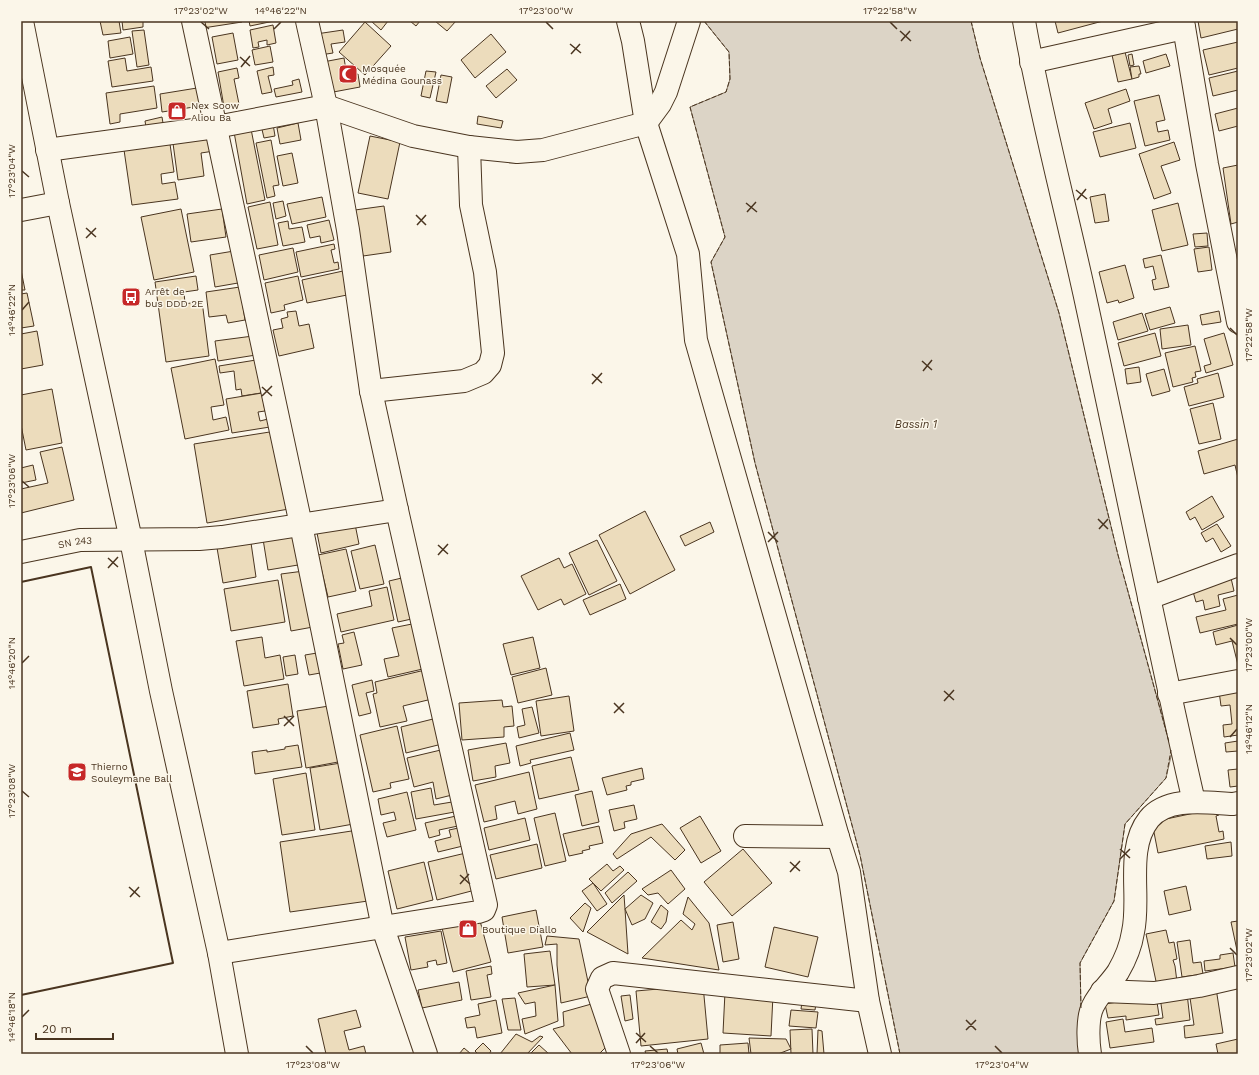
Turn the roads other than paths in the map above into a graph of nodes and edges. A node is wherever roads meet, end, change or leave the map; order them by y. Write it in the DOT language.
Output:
graph roads {
  1 [pos="22,21"];
  2 [pos="193,21"];
  3 [pos="307,21"];
  4 [pos="628,21"];
  5 [pos="689,21"];
  6 [pos="1024,21"];
  7 [pos="1184,25"];
  8 [pos="1031,62"];
  9 [pos="326,106"];
  10 [pos="646,122"];
  11 [pos="216,127"];
  12 [pos="468,147"];
  13 [pos="47,150"];
  14 [pos="58,203"];
  15 [pos="21,210"];
  16 [pos="1238,322"];
  17 [pos="371,391"];
  18 [pos="397,510"];
  19 [pos="301,525"];
  20 [pos="131,540"];
  21 [pos="21,552"];
  22 [pos="1238,565"];
  23 [pos="1149,598"];
  24 [pos="1238,681"];
  25 [pos="1169,694"];
  26 [pos="1194,802"];
  27 [pos="1236,809"];
  28 [pos="745,836"];
  29 [pos="838,837"];
  30 [pos="383,928"];
  31 [pos="219,953"];
  32 [pos="1238,977"];
  33 [pos="1102,991"];
  34 [pos="868,1001"];
  35 [pos="237,1054"];
  36 [pos="426,1054"];
  37 [pos="619,1054"];
  38 [pos="880,1054"];
  39 [pos="1090,1054"];
  1 -- 13 [label="street"];
  2 -- 11 [label="street"];
  3 -- 9 [label="street"];
  4 -- 10 [label="street"];
  5 -- 10 [label="street"];
  6 -- 8 [label="street"];
  7 -- 8 [label="street"];
  7 -- 16 [label="street"];
  8 -- 23 [label="street"];
  9 -- 11 [label="street"];
  9 -- 12 [label="street"];
  9 -- 17 [label="street"];
  10 -- 12 [label="street"];
  10 -- 29 [label="street"];
  11 -- 13 [label="street"];
  11 -- 19 [label="street"];
  12 -- 17 [label="street"];
  13 -- 14 [label="street"];
  14 -- 15 [label="street"];
  14 -- 20 [label="street"];
  17 -- 18 [label="street"];
  18 -- 19 [label="street, SN 243"];
  18 -- 30 [label="street"];
  19 -- 20 [label="street, SN 243"];
  19 -- 30 [label="street"];
  20 -- 21 [label="street, SN 243"];
  20 -- 31 [label="street"];
  22 -- 23 [label="street"];
  23 -- 25 [label="street"];
  24 -- 25 [label="street"];
  25 -- 26 [label="street"];
  26 -- 27 [label="street"];
  26 -- 33 [label="street"];
  28 -- 29 [label="street"];
  29 -- 34 [label="street"];
  30 -- 31 [label="street"];
  30 -- 36 [label="street"];
  31 -- 35 [label="street"];
  32 -- 33 [label="street"];
  33 -- 39 [label="street"];
  34 -- 37 [label="street"];
  34 -- 38 [label="street"];
}
